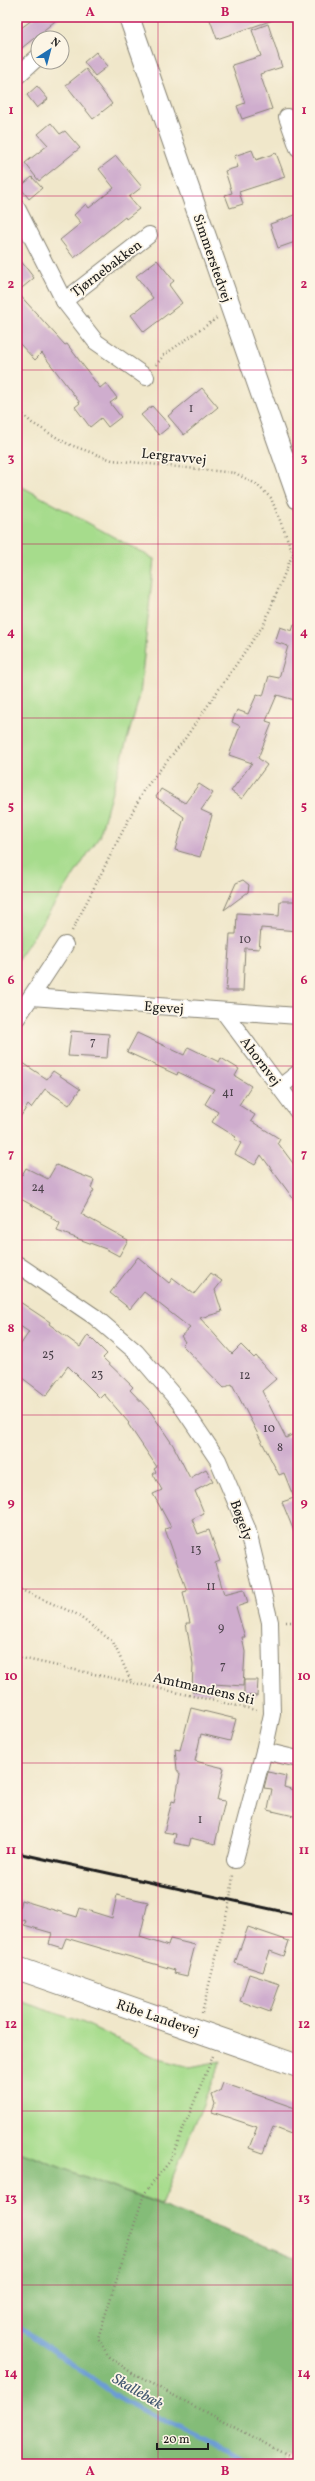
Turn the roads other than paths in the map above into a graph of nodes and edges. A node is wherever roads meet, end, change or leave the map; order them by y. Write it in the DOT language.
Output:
graph roads {
  1 [pos="128,17"];
  2 [pos="30,64"];
  3 [pos="17,76"];
  4 [pos="287,117"];
  5 [pos="298,145"];
  6 [pos="17,208"];
  7 [pos="149,235"];
  8 [pos="64,301"];
  9 [pos="146,377"];
  10 [pos="298,499"];
  11 [pos="65,945"];
  12 [pos="31,997"];
  13 [pos="223,1011"];
  14 [pos="298,1016"];
  15 [pos="17,1018"];
  16 [pos="298,1073"];
  17 [pos="280,1087"];
  18 [pos="298,1112"];
  19 [pos="17,1264"];
  20 [pos="264,1751"];
  21 [pos="298,1758"];
  22 [pos="234,1860"];
  23 [pos="17,1968"];
  24 [pos="298,2066"];
  1 -- 10 [label="street, Simmerstedvej"];
  2 -- 3 [label="street"];
  4 -- 5 [label="street"];
  6 -- 8 [label="street, Tjørnebakken"];
  7 -- 8 [label="street, Tjørnebakken"];
  8 -- 9 [label="street, Tjørnebakken"];
  11 -- 12 [label="street"];
  12 -- 13 [label="street, Egevej"];
  12 -- 15 [label="street"];
  13 -- 14 [label="street, Egevej"];
  13 -- 17 [label="street, Ahornvej"];
  16 -- 17 [label="street"];
  17 -- 18 [label="street, Ahornvej"];
  19 -- 20 [label="street, Bøgely"];
  20 -- 21 [label="street"];
  20 -- 22 [label="street, Bøgely"];
  23 -- 24 [label="main road, Ribe Landevej"];
}
